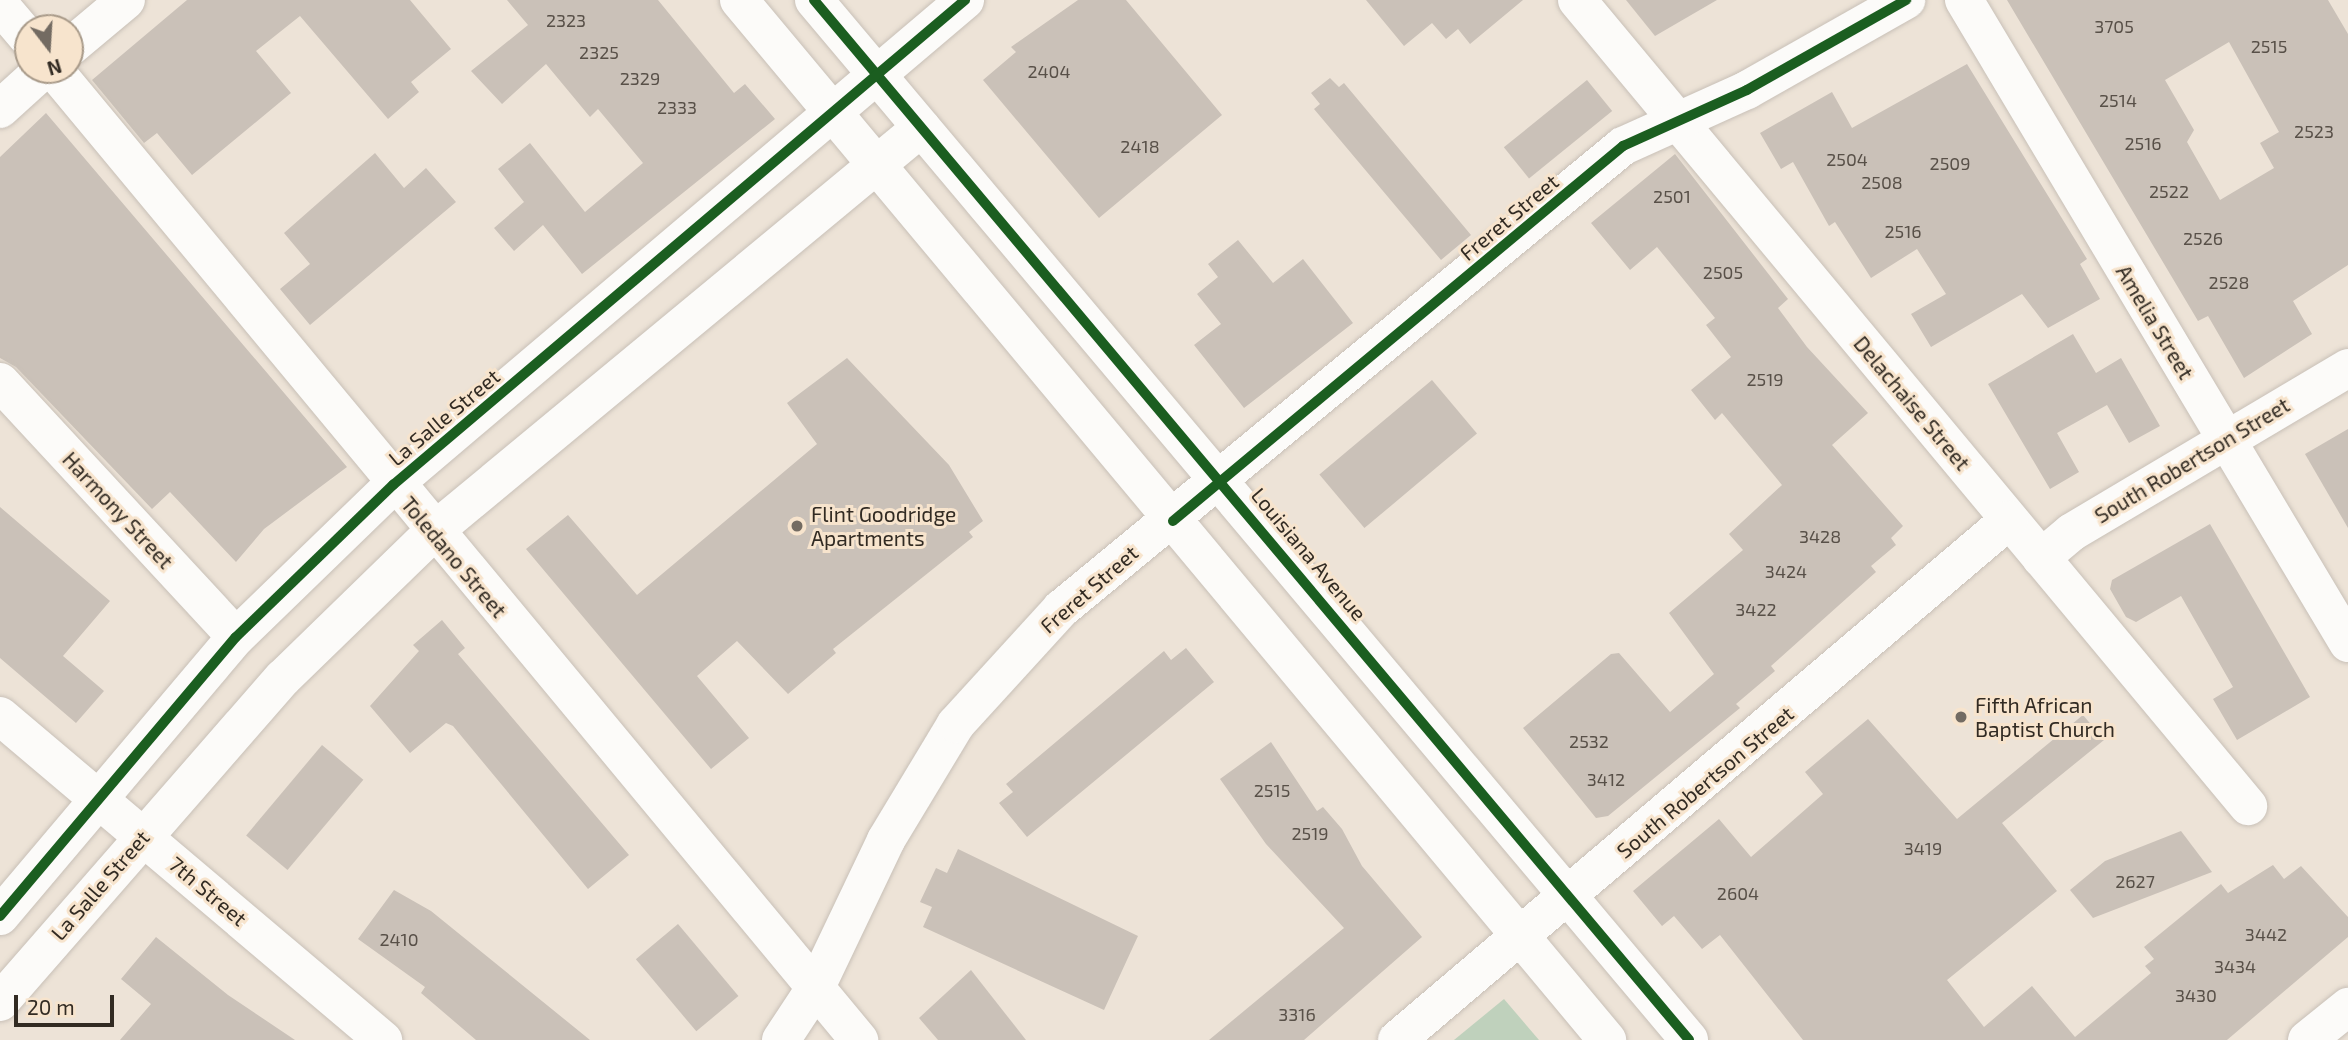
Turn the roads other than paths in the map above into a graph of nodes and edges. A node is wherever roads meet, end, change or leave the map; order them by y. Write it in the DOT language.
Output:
graph roads {
  1 [pos="125,0"];
  2 [pos="739,0"];
  3 [pos="814,0"];
  4 [pos="965,0"];
  5 [pos="1577,0"];
  6 [pos="1906,0"];
  7 [pos="1964,0"];
  8 [pos="0,5"];
  9 [pos="14,22"];
  10 [pos="84,35"];
  11 [pos="876,75"];
  12 [pos="28,84"];
  13 [pos="65,84"];
  14 [pos="0,109"];
  15 [pos="834,115"];
  16 [pos="1677,122"];
  17 [pos="921,128"];
  18 [pos="876,166"];
  19 [pos="2348,368"];
  20 [pos="0,382"];
  21 [pos="2225,440"];
  22 [pos="1222,480"];
  23 [pos="393,485"];
  24 [pos="2009,520"];
  25 [pos="1173,521"];
  26 [pos="433,532"];
  27 [pos="2041,558"];
  28 [pos="236,637"];
  29 [pos="2348,643"];
  30 [pos="0,716"];
  31 [pos="100,799"];
  32 [pos="2248,806"];
  33 [pos="142,835"];
  34 [pos="1569,897"];
  35 [pos="0,916"];
  36 [pos="1521,937"];
  37 [pos="816,987"];
  38 [pos="0,1002"];
  39 [pos="2348,1007"];
  40 [pos="383,1040"];
  41 [pos="781,1040"];
  42 [pos="859,1040"];
  43 [pos="1398,1040"];
  44 [pos="1607,1040"];
  45 [pos="1689,1040"];
  46 [pos="2307,1040"];
  1 -- 10 [label="street"];
  2 -- 15 [label="street"];
  3 -- 11 [label="street, Louisiana Avenue"];
  4 -- 11 [label="street, La Salle Street"];
  5 -- 16 [label="street, Delachaise Street"];
  6 -- 16 [label="street, Freret Street"];
  7 -- 21 [label="street, Amelia Street"];
  8 -- 9 [label="street"];
  11 -- 15 [label="street, La Salle Street"];
  11 -- 17 [label="street, Louisiana Avenue"];
  12 -- 14 [label="street"];
  13 -- 23 [label="street, Toledano Street"];
  15 -- 18 [label="street"];
  15 -- 23 [label="street, La Salle Street"];
  16 -- 22 [label="street, Freret Street"];
  16 -- 24 [label="street, Delachaise Street"];
  17 -- 18 [label="street, La Salle Street"];
  17 -- 22 [label="street, Louisiana Avenue"];
  18 -- 25 [label="street"];
  18 -- 26 [label="street, La Salle Street"];
  19 -- 21 [label="street, South Robertson Street"];
  20 -- 28 [label="street, Harmony Street"];
  21 -- 27 [label="street, South Robertson Street"];
  21 -- 29 [label="street, Amelia Street"];
  22 -- 25 [label="street, Freret Street"];
  22 -- 34 [label="street, Louisiana Avenue"];
  23 -- 26 [label="street, Toledano Street"];
  23 -- 28 [label="street, La Salle Street"];
  24 -- 27 [label="street, Delachaise Street"];
  24 -- 34 [label="street, South Robertson Street"];
  25 -- 36 [label="street"];
  25 -- 37 [label="street, Freret Street"];
  26 -- 33 [label="street, La Salle Street"];
  26 -- 37 [label="street, Toledano Street"];
  27 -- 32 [label="street, Delachaise Street"];
  28 -- 31 [label="street, La Salle Street"];
  30 -- 31 [label="street, 7th Street"];
  31 -- 33 [label="street, 7th Street"];
  31 -- 35 [label="street, La Salle Street"];
  33 -- 38 [label="street, La Salle Street"];
  33 -- 40 [label="street, 7th Street"];
  34 -- 36 [label="street, South Robertson Street"];
  34 -- 45 [label="street, Louisiana Avenue"];
  36 -- 43 [label="street, South Robertson Street"];
  36 -- 44 [label="street"];
  37 -- 41 [label="street, Freret Street"];
  37 -- 42 [label="street, Toledano Street"];
  39 -- 46 [label="street"];
}
